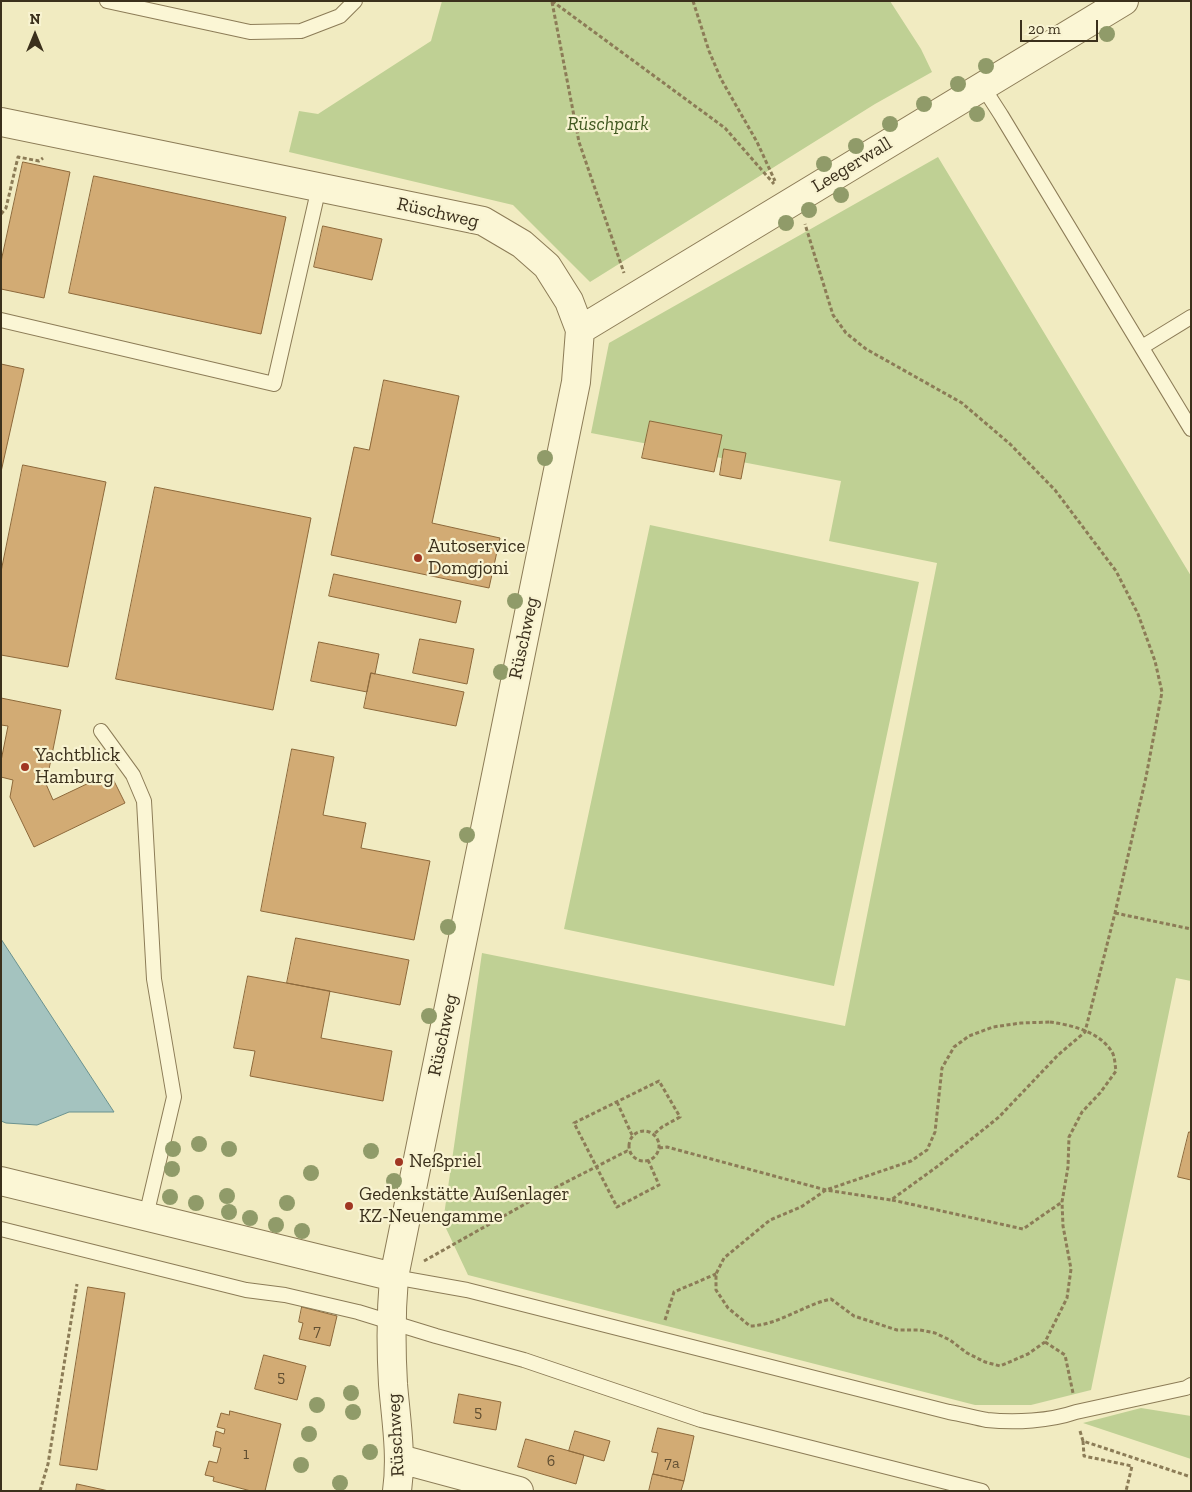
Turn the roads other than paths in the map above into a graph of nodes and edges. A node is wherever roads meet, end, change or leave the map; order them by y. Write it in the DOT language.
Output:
graph roads {
  1 [pos="106,1"];
  2 [pos="355,1"];
  3 [pos="1124,1"];
  4 [pos="983,87"];
  5 [pos="1,122"];
  6 [pos="318,187"];
  7 [pos="1191,317"];
  8 [pos="1,320"];
  9 [pos="580,330"];
  10 [pos="1142,348"];
  11 [pos="1191,429"];
  12 [pos="101,731"];
  13 [pos="1,1181"];
  14 [pos="146,1216"];
  15 [pos="1,1229"];
  16 [pos="394,1278"];
  17 [pos="393,1324"];
  18 [pos="1191,1385"];
  19 [pos="400,1459"];
  20 [pos="397,1491"];
  21 [pos="519,1491"];
  22 [pos="982,1491"];
  1 -- 2 [label="lane"];
  3 -- 4 [label="street, Leegerwall"];
  4 -- 9 [label="street, Leegerwall"];
  4 -- 10 [label="lane"];
  5 -- 6 [label="street, Rüschweg"];
  6 -- 8 [label="lane"];
  6 -- 9 [label="street, Rüschweg"];
  7 -- 10 [label="lane"];
  9 -- 16 [label="street, Rüschweg"];
  10 -- 11 [label="lane"];
  12 -- 14 [label="lane"];
  13 -- 14 [label="street"];
  14 -- 16 [label="street"];
  15 -- 17 [label="lane"];
  16 -- 17 [label="street, Rüschweg"];
  16 -- 18 [label="lane"];
  17 -- 19 [label="street, Rüschweg"];
  17 -- 22 [label="lane"];
  19 -- 20 [label="street, Rüschweg"];
  19 -- 21 [label="street"];
}
